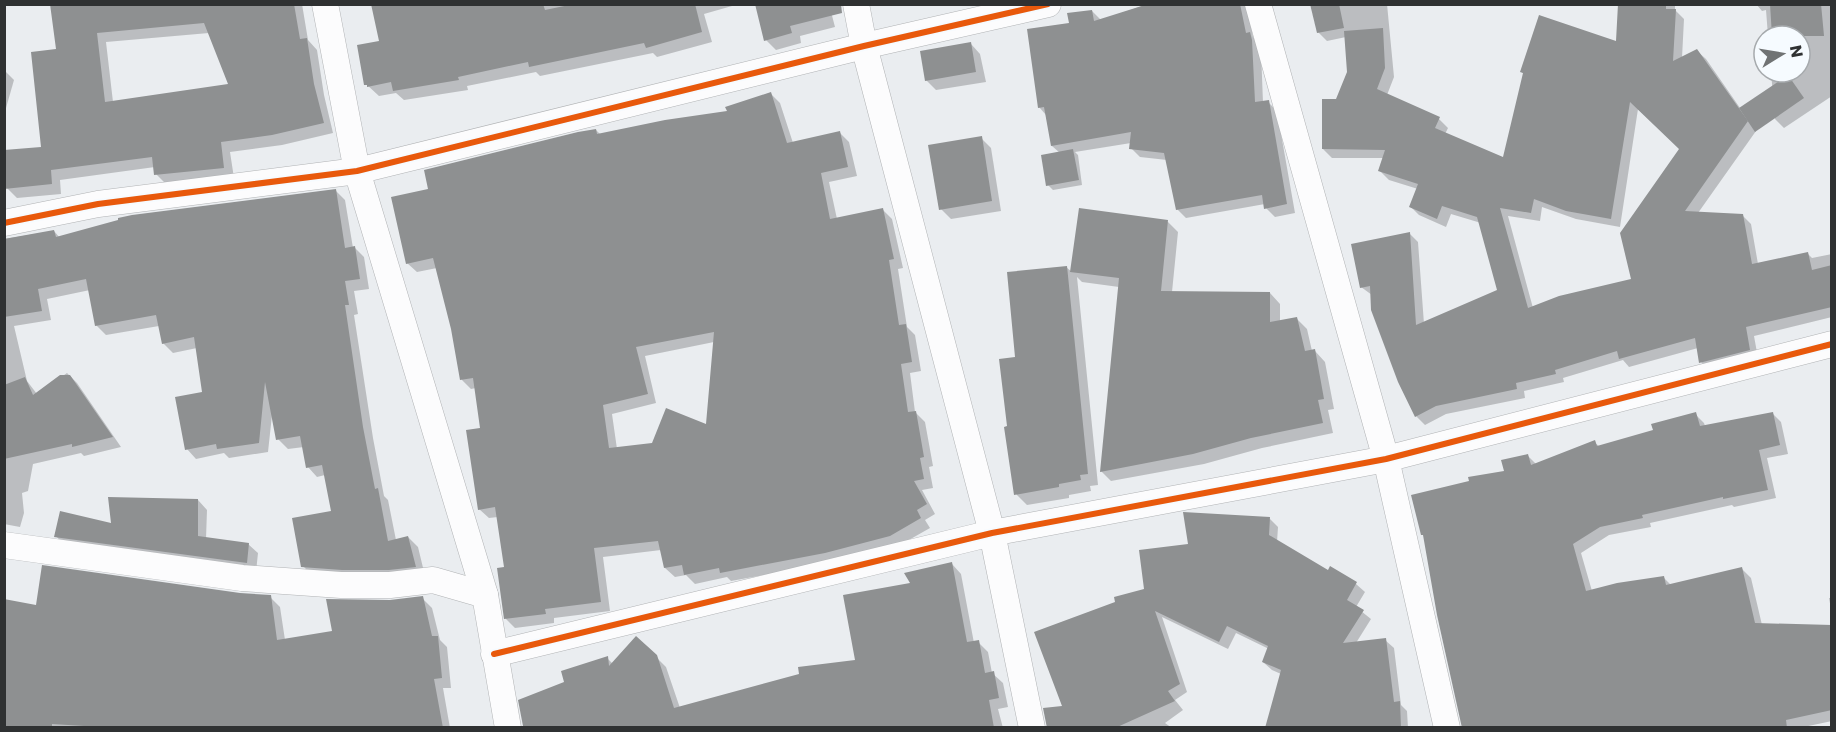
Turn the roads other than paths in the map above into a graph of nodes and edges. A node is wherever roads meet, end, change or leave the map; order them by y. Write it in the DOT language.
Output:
graph roads {
  1 [pos="325,4"];
  2 [pos="856,4"];
  3 [pos="1048,4"];
  4 [pos="1258,4"];
  5 [pos="864,46"];
  6 [pos="357,171"];
  7 [pos="4,223"];
  8 [pos="1832,344"];
  9 [pos="1386,459"];
  10 [pos="992,533"];
  11 [pos="4,545"];
  12 [pos="485,595"];
  13 [pos="494,654"];
  14 [pos="508,728"];
  15 [pos="1032,728"];
  16 [pos="1447,728"];
  1 -- 6 [label="street"];
  2 -- 5 [label="street"];
  3 -- 5 [label="street"];
  4 -- 9 [label="street"];
  5 -- 6 [label="street"];
  5 -- 10 [label="street"];
  6 -- 7 [label="street"];
  6 -- 12 [label="street"];
  8 -- 9 [label="street"];
  9 -- 10 [label="street"];
  9 -- 16 [label="street"];
  10 -- 13 [label="street"];
  10 -- 15 [label="street"];
  11 -- 12 [label="street"];
  12 -- 13 [label="street"];
  13 -- 14 [label="street"];
}
